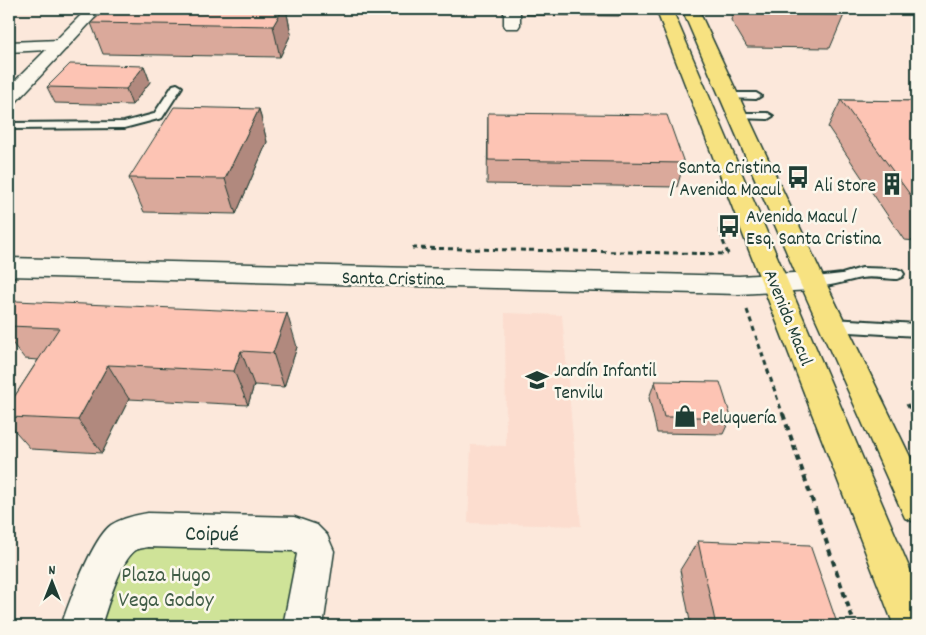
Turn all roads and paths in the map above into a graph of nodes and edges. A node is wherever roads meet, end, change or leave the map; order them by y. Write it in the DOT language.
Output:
graph roads {
  1 [pos="95,9"];
  2 [pos="664,9"];
  3 [pos="690,9"];
  4 [pos="60,45"];
  5 [pos="9,47"];
  6 [pos="177,87"];
  7 [pos="730,96"];
  8 [pos="756,96"];
  9 [pos="9,98"];
  10 [pos="739,116"];
  11 [pos="768,116"];
  12 [pos="9,126"];
  13 [pos="718,226"];
  14 [pos="9,267"];
  15 [pos="898,274"];
  16 [pos="812,281"];
  17 [pos="777,284"];
  18 [pos="739,285"];
  19 [pos="833,325"];
  20 [pos="917,330"];
  21 [pos="917,507"];
  22 [pos="80,626"];
  23 [pos="303,626"];
  24 [pos="855,626"];
  25 [pos="914,626"];
  1 -- 4 [label="street"];
  2 -- 17 [label="main road, Avenida Macul"];
  3 -- 7 [label="main road, Avenida Macul"];
  4 -- 5 [label="street"];
  4 -- 9 [label="street"];
  6 -- 12 [label="lane"];
  7 -- 8 [label="lane"];
  7 -- 10 [label="main road, Avenida Macul"];
  10 -- 11 [label="lane"];
  10 -- 16 [label="main road, Avenida Macul"];
  13 -- 18 [label="path"];
  14 -- 18 [label="street, Santa Cristina"];
  15 -- 16 [label="lane"];
  16 -- 17 [label="street, Santa Cristina"];
  16 -- 19 [label="main road, Avenida Macul"];
  17 -- 18 [label="street, Santa Cristina"];
  17 -- 25 [label="main road, Avenida Macul"];
  18 -- 24 [label="path"];
  19 -- 20 [label="lane"];
  19 -- 21 [label="main road, Avenida Macul"];
  22 -- 23 [label="street, Coipué"];
}
